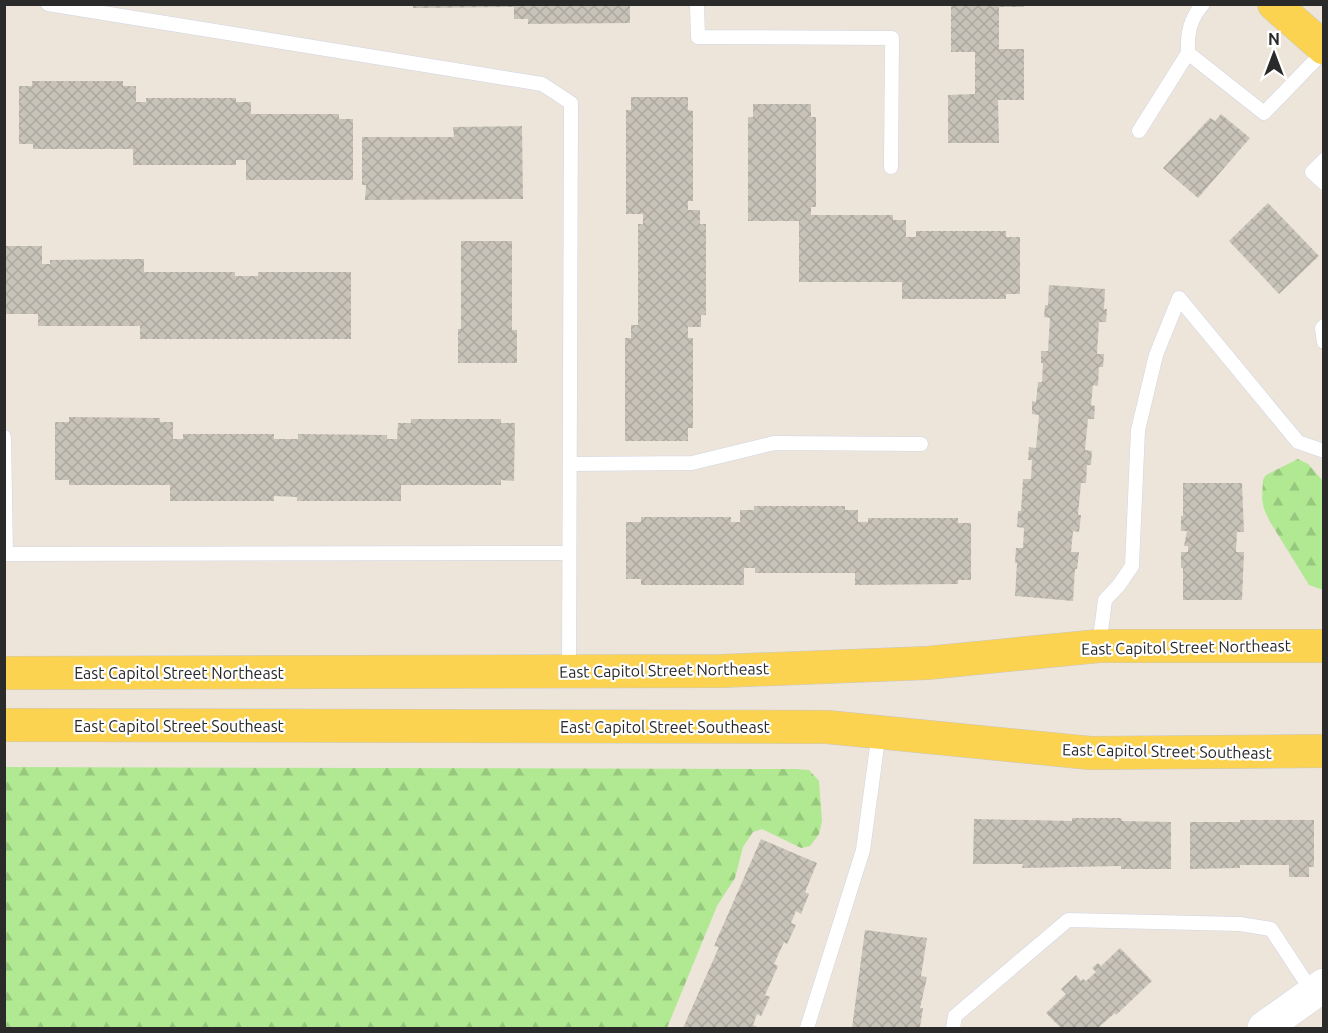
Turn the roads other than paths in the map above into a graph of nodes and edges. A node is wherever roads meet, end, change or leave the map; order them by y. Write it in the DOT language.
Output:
graph roads {
  1 [pos="48,4"];
  2 [pos="697,4"];
  3 [pos="1203,4"];
  4 [pos="1275,5"];
  5 [pos="1323,49"];
  6 [pos="1188,53"];
  7 [pos="1139,131"];
  8 [pos="1323,160"];
  9 [pos="891,167"];
  10 [pos="1323,183"];
  11 [pos="1323,326"];
  12 [pos="1323,342"];
  13 [pos="4,437"];
  14 [pos="921,444"];
  15 [pos="1323,451"];
  16 [pos="570,464"];
  17 [pos="569,553"];
  18 [pos="5,554"];
  19 [pos="1099,646"];
  20 [pos="1323,646"];
  21 [pos="569,672"];
  22 [pos="4,673"];
  23 [pos="4,725"];
  24 [pos="879,732"];
  25 [pos="1323,752"];
  26 [pos="1318,989"];
  27 [pos="807,1029"];
  28 [pos="953,1029"];
  29 [pos="1264,1029"];
  1 -- 16 [label="lane"];
  2 -- 9 [label="lane"];
  3 -- 6 [label="lane"];
  4 -- 5 [label="main road"];
  5 -- 6 [label="lane"];
  6 -- 7 [label="lane"];
  8 -- 10 [label="lane"];
  11 -- 12 [label="lane"];
  13 -- 18 [label="lane"];
  14 -- 16 [label="lane"];
  15 -- 19 [label="lane"];
  16 -- 17 [label="lane"];
  17 -- 18 [label="lane"];
  17 -- 21 [label="lane"];
  19 -- 20 [label="main road, East Capitol Street Northeast"];
  19 -- 21 [label="main road, East Capitol Street Northeast"];
  21 -- 22 [label="main road, East Capitol Street Northeast"];
  23 -- 24 [label="main road, East Capitol Street Southeast"];
  24 -- 25 [label="main road, East Capitol Street Southeast"];
  24 -- 27 [label="lane"];
  26 -- 28 [label="lane"];
  26 -- 29 [label="main road"];
}
